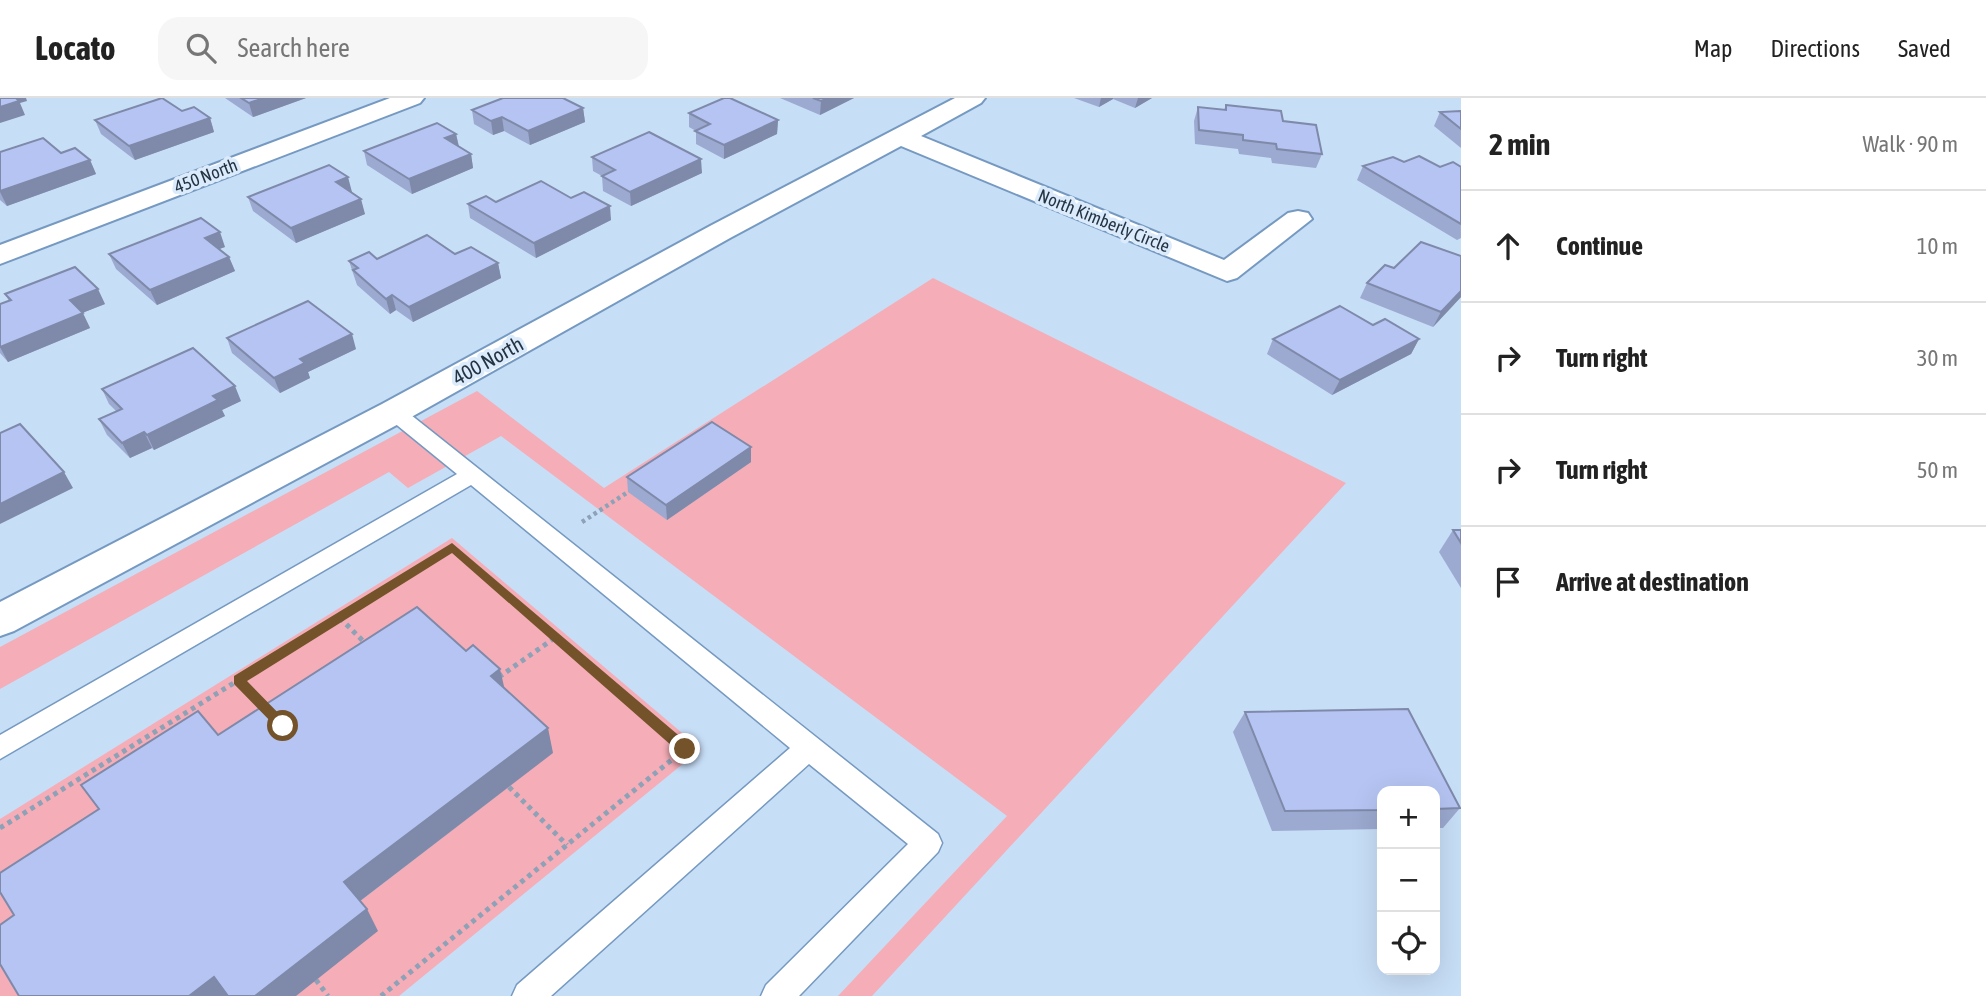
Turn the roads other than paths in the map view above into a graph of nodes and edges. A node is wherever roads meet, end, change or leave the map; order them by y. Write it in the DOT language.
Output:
graph roads {
  1 [pos="412,98"];
  2 [pos="973,98"];
  3 [pos="900,136"];
  4 [pos="1298,219"];
  5 [pos="0,254"];
  6 [pos="394,412"];
  7 [pos="472,475"];
  8 [pos="0,620"];
  9 [pos="0,748"];
  10 [pos="809,748"];
  11 [pos="528,996"];
  12 [pos="777,996"];
  1 -- 5 [label="street, 450 North"];
  2 -- 3 [label="street, 400 North"];
  3 -- 4 [label="street, North Kimberly Circle"];
  3 -- 6 [label="street, 400 North"];
  6 -- 7 [label="lane"];
  6 -- 8 [label="street, 400 North"];
  7 -- 9 [label="lane"];
  7 -- 10 [label="lane"];
  10 -- 11 [label="lane"];
  10 -- 12 [label="lane"];
}
